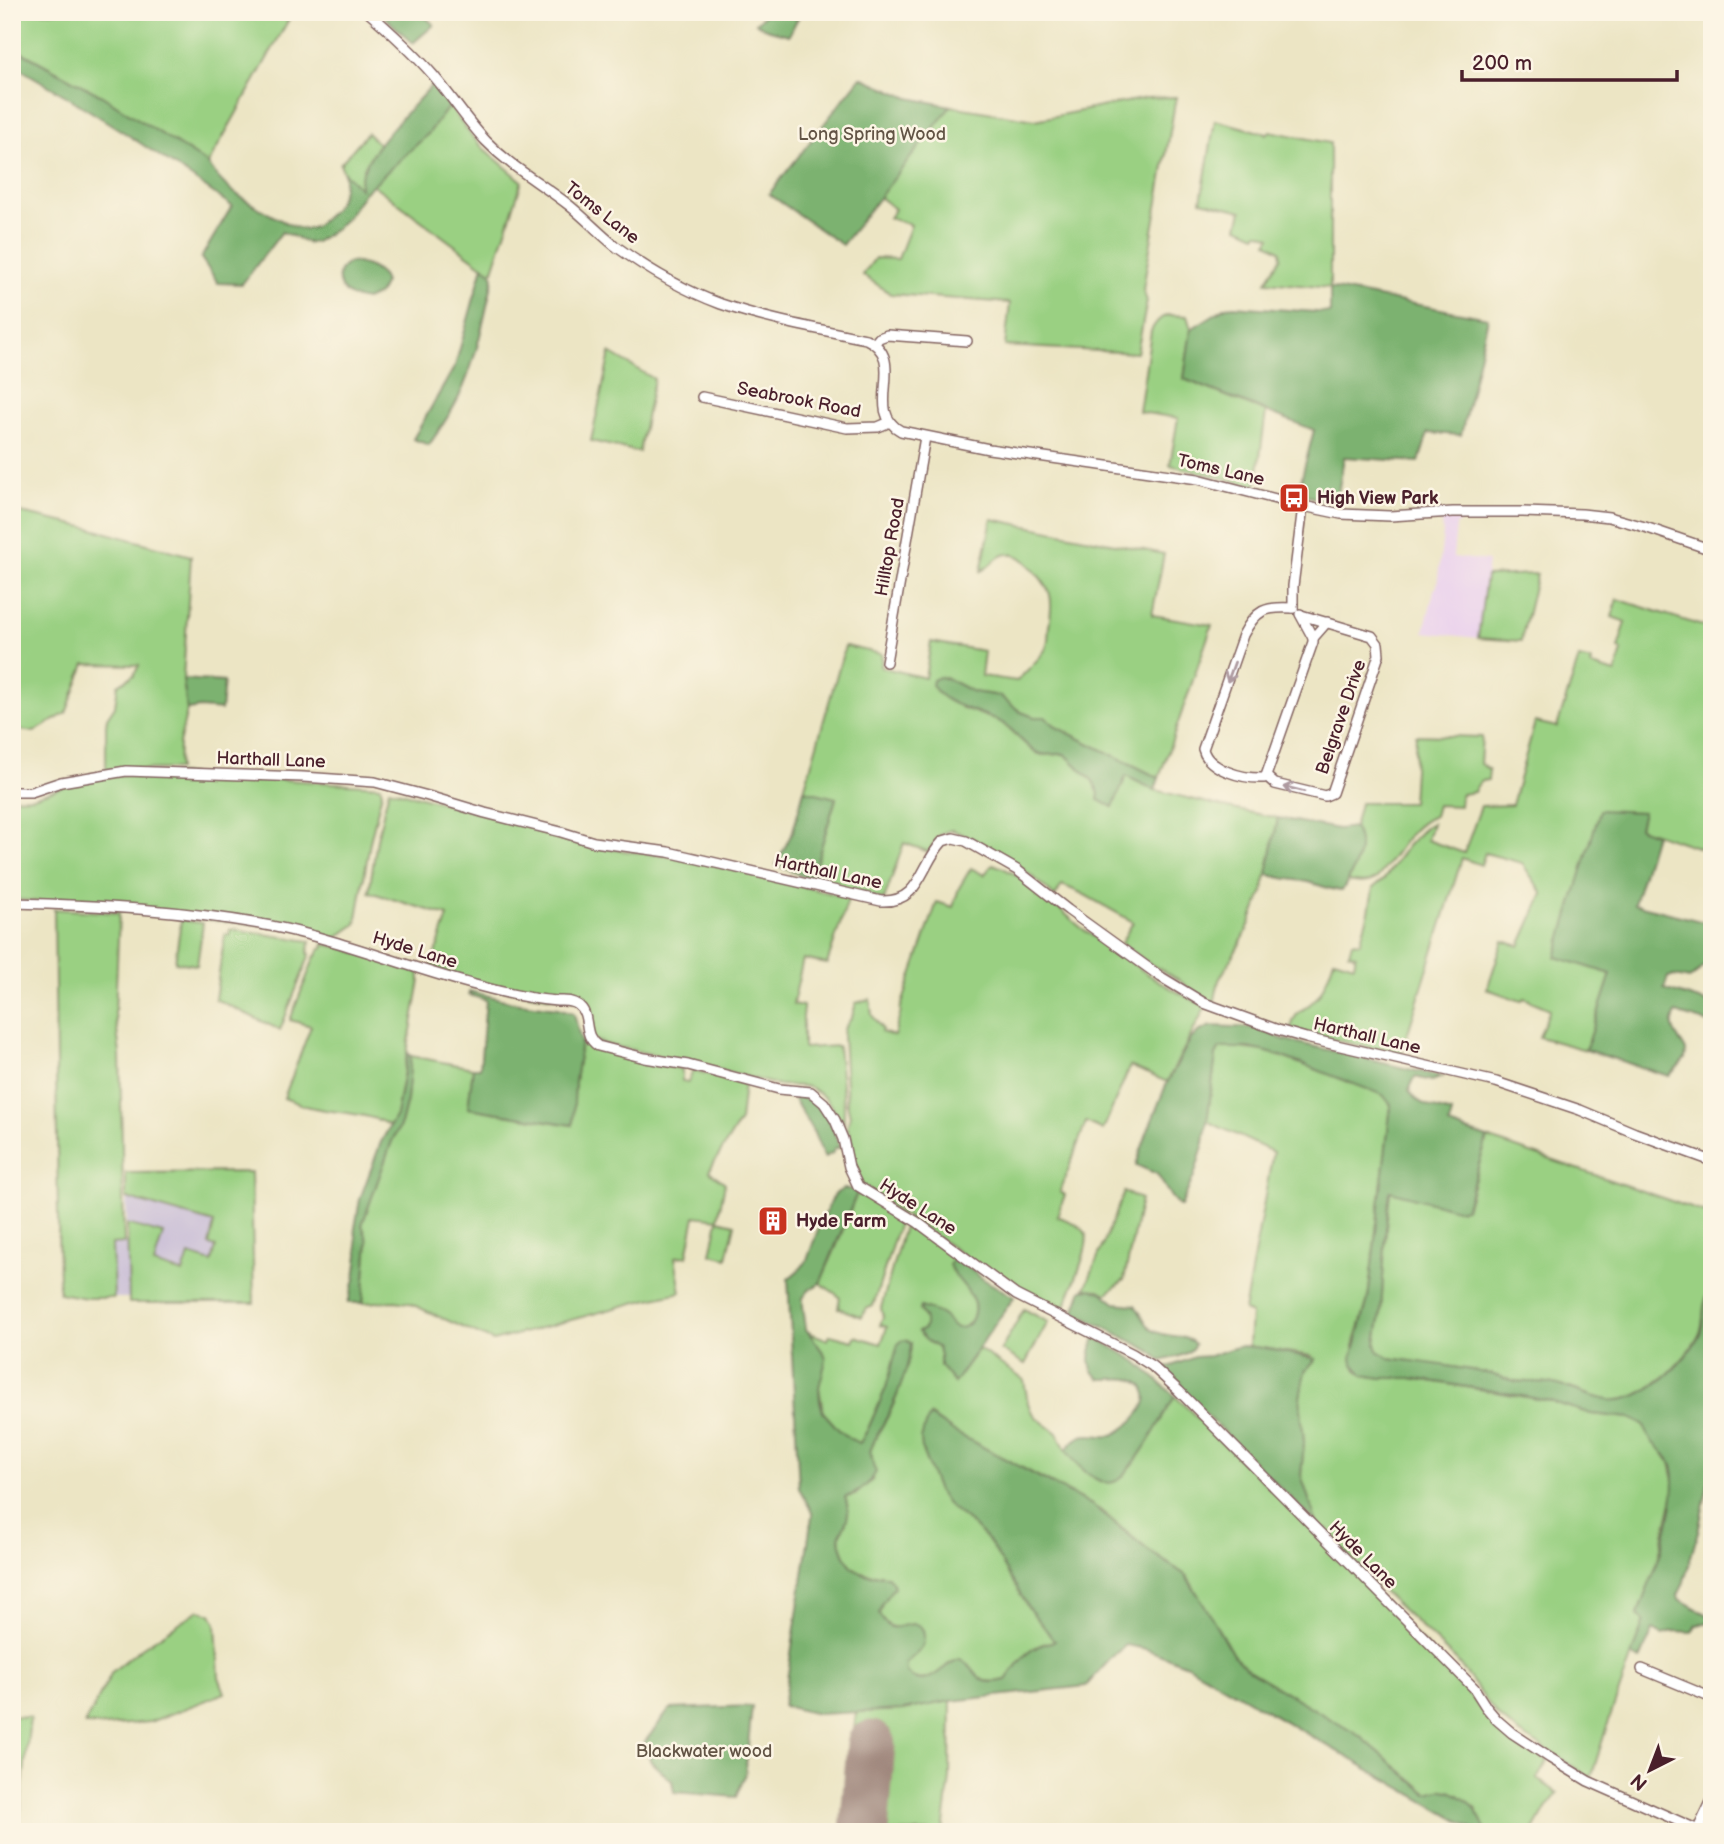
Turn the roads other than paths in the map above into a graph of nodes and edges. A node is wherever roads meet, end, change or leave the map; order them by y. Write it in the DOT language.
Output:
graph roads {
  1 [pos="17,12"];
  2 [pos="368,12"];
  3 [pos="12,20"];
  4 [pos="967,341"];
  5 [pos="875,344"];
  6 [pos="702,397"];
  7 [pos="890,422"];
  8 [pos="925,437"];
  9 [pos="1303,506"];
  10 [pos="1712,550"];
  11 [pos="1293,608"];
  12 [pos="1301,615"];
  13 [pos="1327,622"];
  14 [pos="1313,638"];
  15 [pos="886,662"];
  16 [pos="1266,776"];
  17 [pos="12,792"];
  18 [pos="12,903"];
  19 [pos="1712,1160"];
  20 [pos="1642,1669"];
  21 [pos="1712,1698"];
  22 [pos="1712,1800"];
  23 [pos="1700,1830"];
  1 -- 3 [label="street"];
  2 -- 5 [label="street, Toms Lane"];
  4 -- 5 [label="street"];
  5 -- 7 [label="street"];
  6 -- 7 [label="street, Seabrook Road"];
  7 -- 8 [label="street, Toms Lane"];
  8 -- 9 [label="street, Toms Lane"];
  8 -- 15 [label="street, Hilltop Road"];
  9 -- 10 [label="street, Toms Lane"];
  9 -- 11 [label="street"];
  11 -- 12 [label="street"];
  11 -- 16 [label="street, one-way"];
  12 -- 13 [label="street, Belgrave Drive"];
  12 -- 14 [label="street"];
  13 -- 14 [label="street"];
  13 -- 16 [label="street, Belgrave Drive, one-way"];
  14 -- 16 [label="street"];
  17 -- 19 [label="street, Harthall Lane"];
  18 -- 23 [label="street, Hyde Lane"];
  20 -- 21 [label="street"];
  22 -- 23 [label="street"];
}
